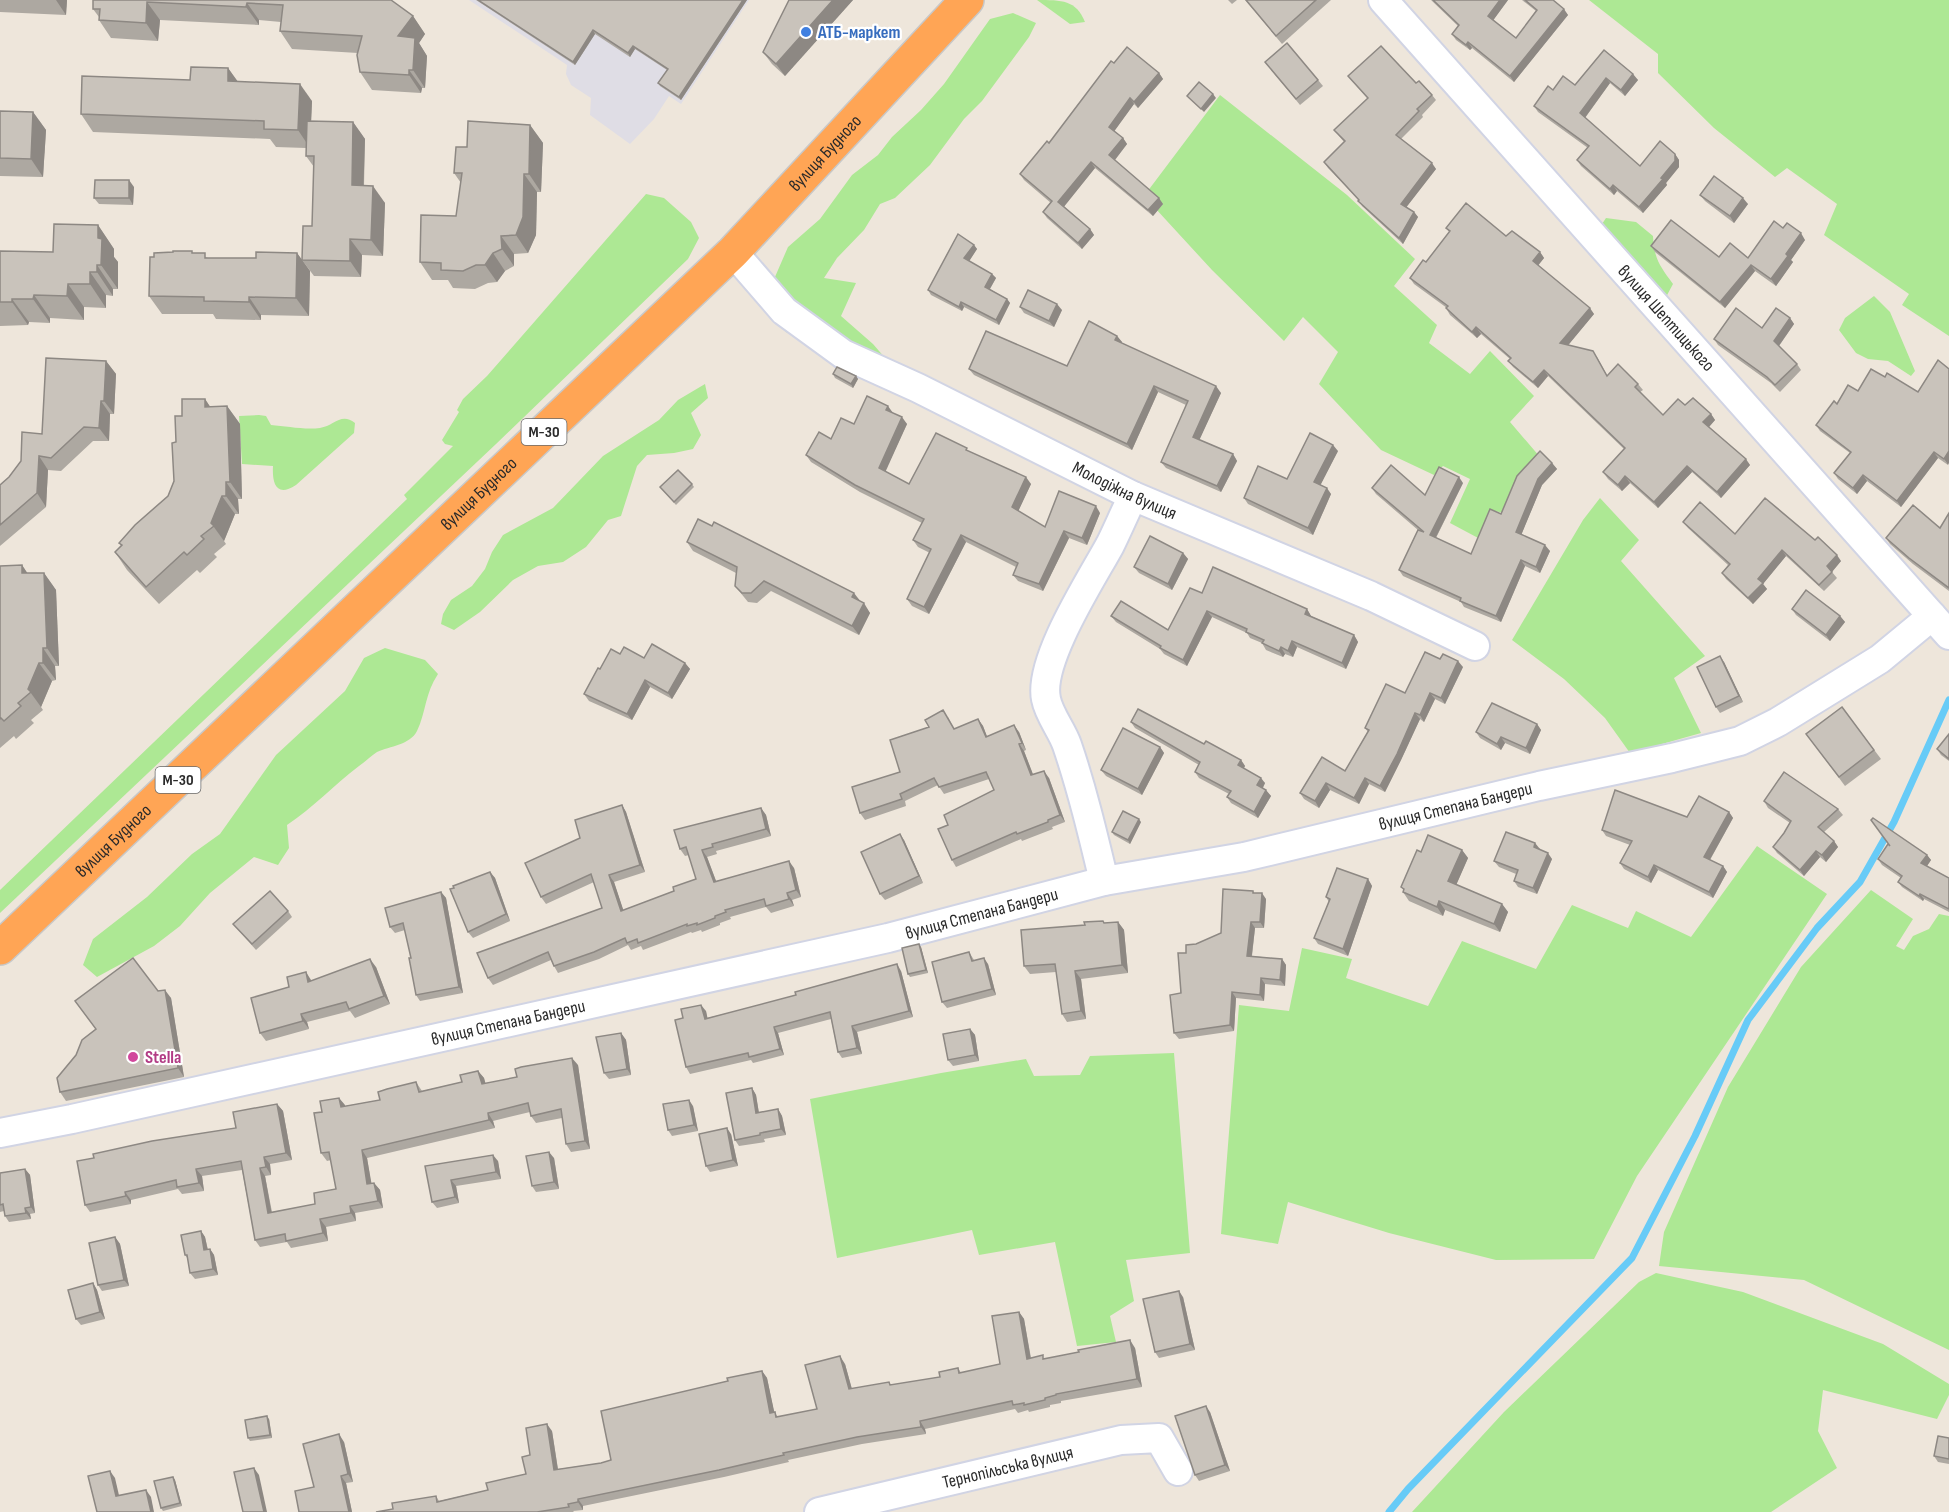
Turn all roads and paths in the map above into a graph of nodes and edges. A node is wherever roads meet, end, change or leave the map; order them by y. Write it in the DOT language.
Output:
graph roads {
  1 [pos="967,0"];
  2 [pos="1383,0"];
  3 [pos="733,252"];
  4 [pos="1133,496"];
  5 [pos="1941,625"];
  6 [pos="1475,646"];
  7 [pos="1104,881"];
  8 [pos="0,948"];
  9 [pos="0,1133"];
  10 [pos="1178,1471"];
  11 [pos="819,1512"];
  1 -- 3 [label="highway, вулиця Будного / М-30"];
  2 -- 5 [label="street, вулиця Шептицького"];
  3 -- 4 [label="street, Молодіжна вулиця"];
  3 -- 8 [label="highway, вулиця Будного / М-30"];
  4 -- 6 [label="street, Молодіжна вулиця"];
  4 -- 7 [label="street"];
  5 -- 7 [label="street, вулиця Степана Бандери"];
  7 -- 9 [label="street, вулиця Степана Бандери"];
  10 -- 11 [label="street, Тернопільська вулиця"];
}
